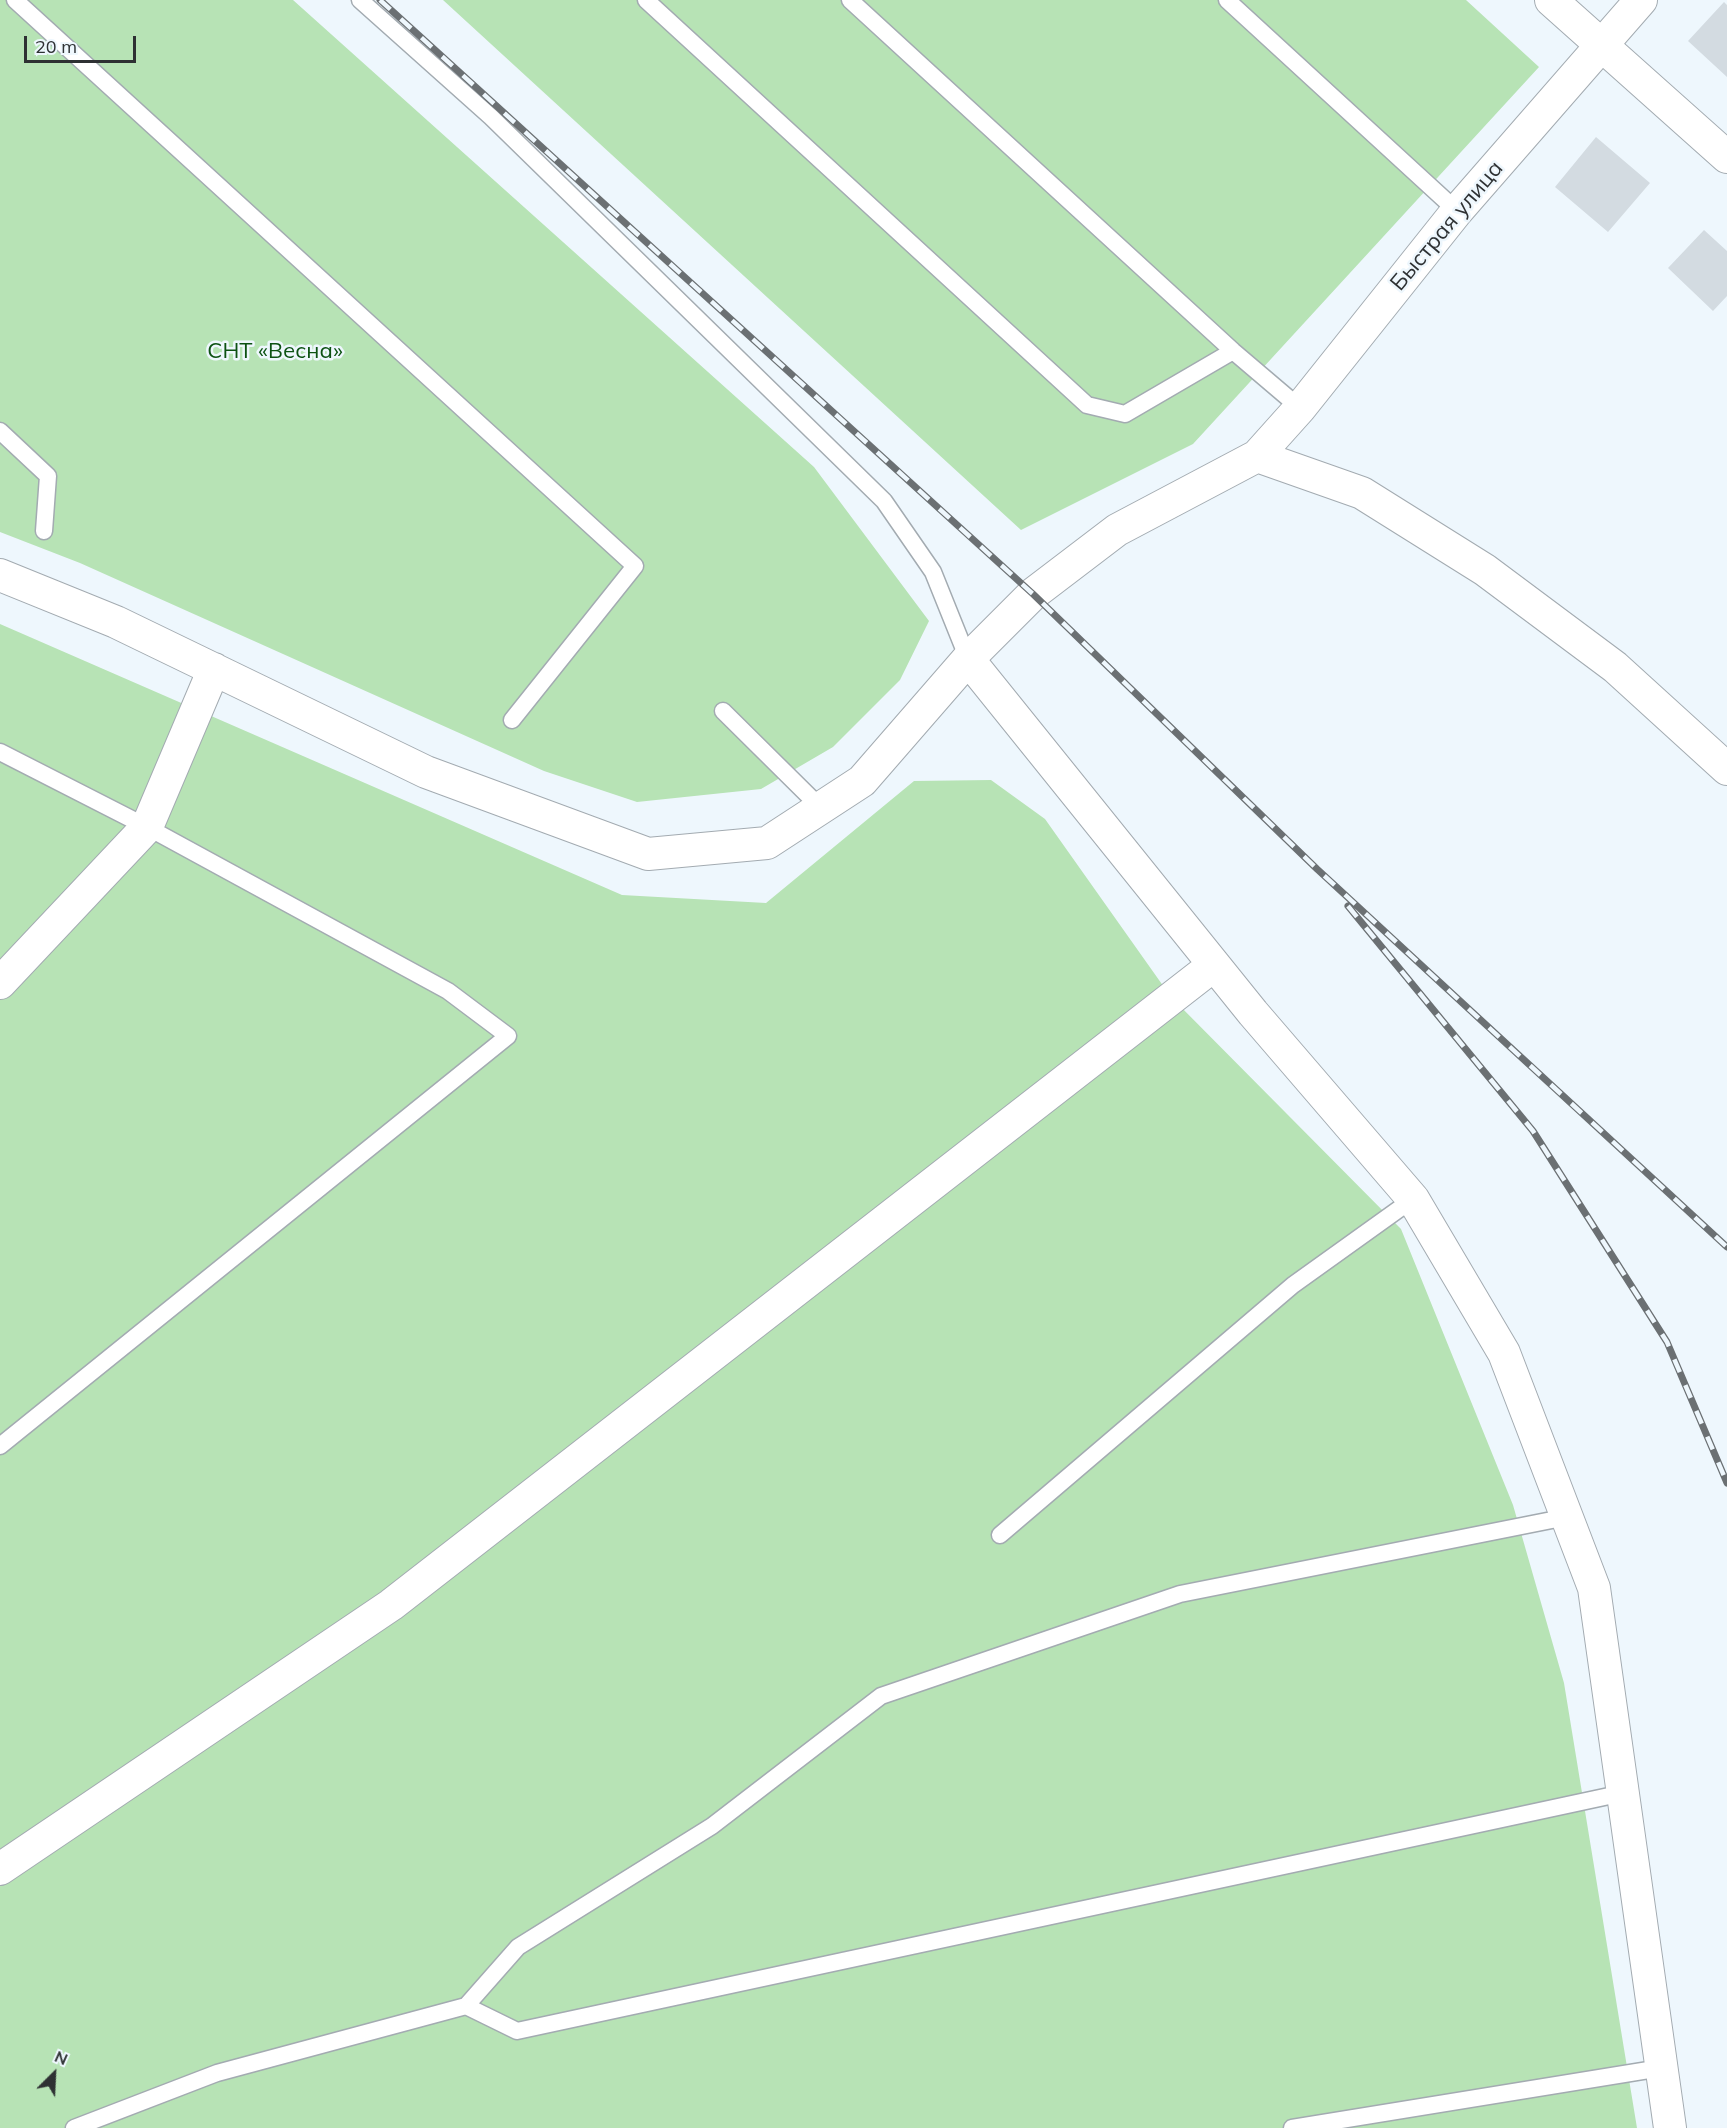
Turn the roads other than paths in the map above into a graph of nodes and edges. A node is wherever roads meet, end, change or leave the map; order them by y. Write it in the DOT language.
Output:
graph roads {
  1 [pos="15,0"];
  2 [pos="360,0"];
  3 [pos="646,0"];
  4 [pos="850,0"];
  5 [pos="1227,0"];
  6 [pos="1551,0"];
  7 [pos="1641,0"];
  8 [pos="1601,45"];
  9 [pos="1727,157"];
  10 [pos="1457,211"];
  11 [pos="1233,351"];
  12 [pos="1300,408"];
  13 [pos="0,431"];
  14 [pos="1257,456"];
  15 [pos="44,531"];
  16 [pos="0,574"];
  17 [pos="968,659"];
  18 [pos="214,669"];
  19 [pos="723,711"];
  20 [pos="512,720"];
  21 [pos="0,752"];
  22 [pos="1727,769"];
  23 [pos="821,808"];
  24 [pos="147,827"];
  25 [pos="1214,964"];
  26 [pos="0,983"];
  27 [pos="1413,1199"];
  28 [pos="0,1446"];
  29 [pos="1567,1517"];
  30 [pos="1000,1535"];
  31 [pos="1623,1793"];
  32 [pos="0,1869"];
  33 [pos="466,2006"];
  34 [pos="1662,2068"];
  35 [pos="74,2128"];
  36 [pos="1292,2128"];
  37 [pos="1670,2128"];
  1 -- 20 [label="lane"];
  2 -- 17 [label="lane"];
  3 -- 11 [label="lane"];
  4 -- 11 [label="lane"];
  5 -- 10 [label="lane"];
  6 -- 8 [label="street"];
  7 -- 8 [label="street, Быстрая улица"];
  8 -- 9 [label="street"];
  8 -- 10 [label="street, Быстрая улица"];
  10 -- 12 [label="street, Быстрая улица"];
  11 -- 12 [label="lane"];
  12 -- 14 [label="street, Быстрая улица"];
  13 -- 15 [label="lane"];
  14 -- 17 [label="street"];
  14 -- 22 [label="street"];
  16 -- 18 [label="street"];
  17 -- 23 [label="street"];
  17 -- 25 [label="street"];
  18 -- 23 [label="street"];
  18 -- 24 [label="street"];
  19 -- 23 [label="lane"];
  21 -- 24 [label="lane"];
  24 -- 26 [label="street"];
  24 -- 28 [label="lane"];
  25 -- 27 [label="street"];
  25 -- 32 [label="street"];
  27 -- 29 [label="street"];
  27 -- 30 [label="lane"];
  29 -- 31 [label="street"];
  29 -- 33 [label="lane"];
  31 -- 33 [label="lane"];
  31 -- 34 [label="street"];
  33 -- 35 [label="lane"];
  34 -- 36 [label="lane"];
  34 -- 37 [label="street"];
}
